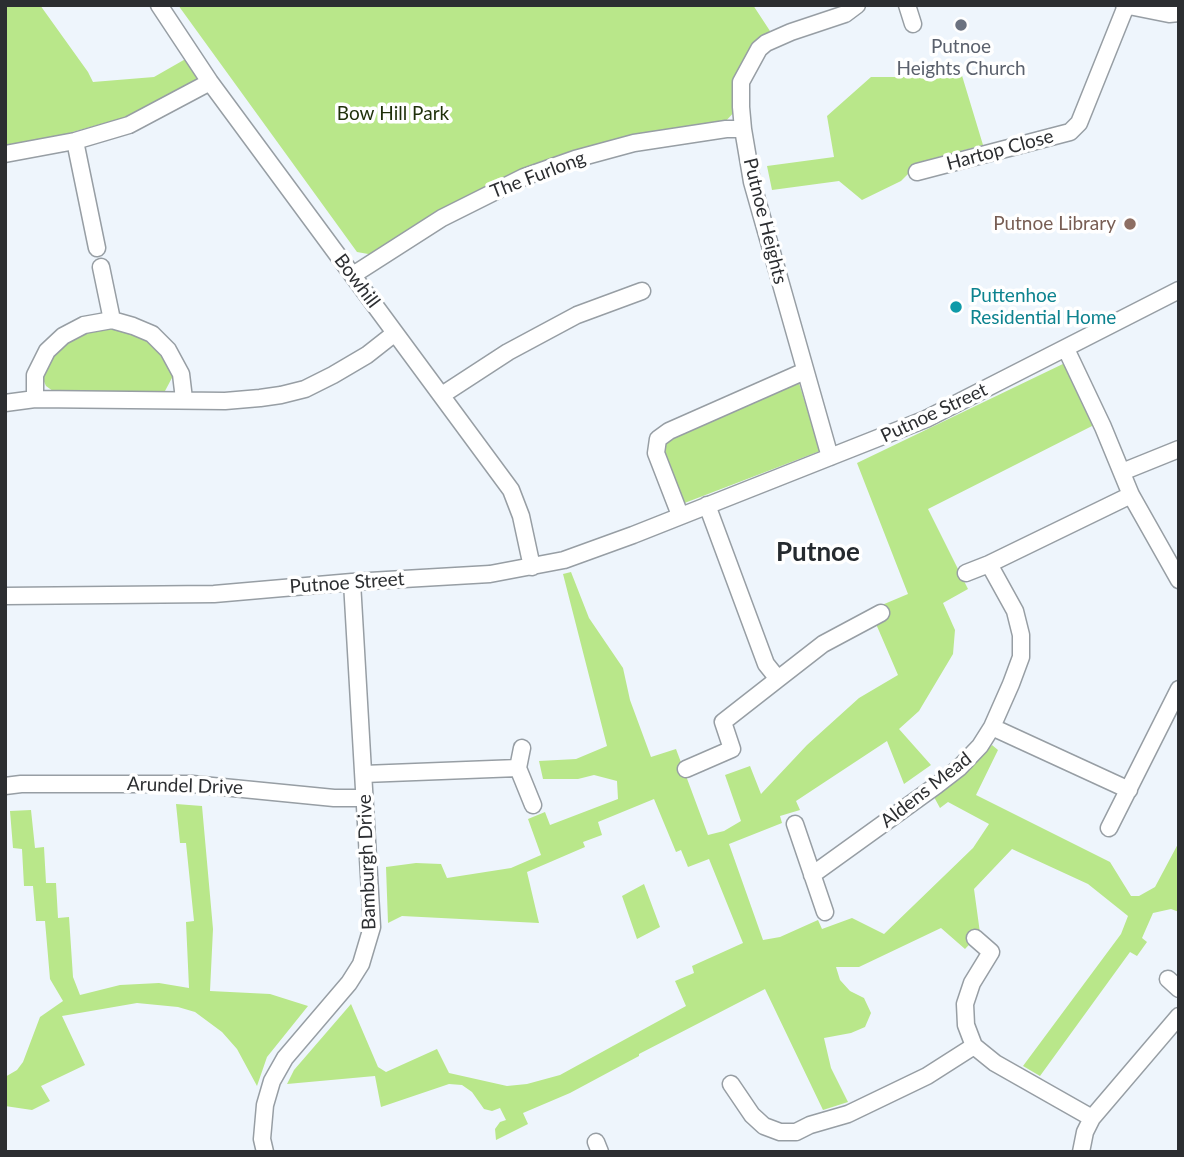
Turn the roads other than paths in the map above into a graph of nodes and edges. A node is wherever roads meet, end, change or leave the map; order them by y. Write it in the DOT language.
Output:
graph roads {
  1 [pos="159,5"];
  2 [pos="857,5"];
  3 [pos="907,5"];
  4 [pos="1125,6"];
  5 [pos="1179,13"];
  6 [pos="913,24"];
  7 [pos="210,82"];
  8 [pos="743,129"];
  9 [pos="75,141"];
  10 [pos="5,154"];
  11 [pos="917,172"];
  12 [pos="97,248"];
  13 [pos="101,267"];
  14 [pos="353,275"];
  15 [pos="1179,290"];
  16 [pos="642,291"];
  17 [pos="112,320"];
  18 [pos="395,333"];
  19 [pos="1066,349"];
  20 [pos="805,371"];
  21 [pos="442,395"];
  22 [pos="35,399"];
  23 [pos="184,399"];
  24 [pos="5,402"];
  25 [pos="1179,449"];
  26 [pos="830,457"];
  27 [pos="1122,472"];
  28 [pos="1131,495"];
  29 [pos="707,505"];
  30 [pos="680,515"];
  31 [pos="989,564"];
  32 [pos="532,567"];
  33 [pos="966,573"];
  34 [pos="1179,580"];
  35 [pos="352,582"];
  36 [pos="5,596"];
  37 [pos="881,613"];
  38 [pos="778,679"];
  39 [pos="1179,690"];
  40 [pos="992,727"];
  41 [pos="522,748"];
  42 [pos="518,768"];
  43 [pos="686,769"];
  44 [pos="363,774"];
  45 [pos="5,786"];
  46 [pos="1129,790"];
  47 [pos="364,798"];
  48 [pos="533,805"];
  49 [pos="795,824"];
  50 [pos="1109,828"];
  51 [pos="812,875"];
  52 [pos="825,912"];
  53 [pos="975,938"];
  54 [pos="1179,1016"];
  55 [pos="974,1046"];
  56 [pos="738,1069"];
  57 [pos="1092,1118"];
  58 [pos="265,1152"];
  59 [pos="1081,1152"];
  1 -- 7 [label="street, Bowhill"];
  2 -- 8 [label="street, Putnoe Heights"];
  3 -- 6 [label="street"];
  4 -- 5 [label="street"];
  4 -- 11 [label="street, Hartop Close"];
  7 -- 9 [label="street"];
  7 -- 14 [label="street, Bowhill"];
  8 -- 14 [label="street, The Furlong"];
  8 -- 20 [label="street, Putnoe Heights"];
  9 -- 10 [label="street"];
  9 -- 12 [label="street"];
  13 -- 17 [label="street"];
  14 -- 18 [label="street, Bowhill"];
  15 -- 19 [label="street, Putnoe Street"];
  16 -- 21 [label="street"];
  17 -- 22 [label="street"];
  17 -- 23 [label="street"];
  18 -- 21 [label="street, Bowhill"];
  18 -- 23 [label="street"];
  19 -- 26 [label="street, Putnoe Street"];
  19 -- 27 [label="street"];
  20 -- 26 [label="street, Putnoe Heights"];
  20 -- 30 [label="street"];
  21 -- 32 [label="street, Bowhill"];
  22 -- 23 [label="street"];
  22 -- 24 [label="street"];
  25 -- 27 [label="street"];
  26 -- 29 [label="street, Putnoe Street"];
  27 -- 28 [label="street"];
  28 -- 31 [label="street"];
  28 -- 34 [label="street"];
  29 -- 30 [label="street, Putnoe Street"];
  29 -- 38 [label="street"];
  30 -- 32 [label="street, Putnoe Street"];
  31 -- 33 [label="street"];
  31 -- 40 [label="street, Aldens Mead"];
  32 -- 35 [label="street, Putnoe Street"];
  35 -- 36 [label="street, Putnoe Street"];
  35 -- 44 [label="street, Bamburgh Drive"];
  37 -- 38 [label="street"];
  38 -- 43 [label="street"];
  39 -- 46 [label="street"];
  40 -- 46 [label="street"];
  40 -- 51 [label="street, Aldens Mead"];
  41 -- 42 [label="street"];
  42 -- 44 [label="street"];
  42 -- 48 [label="street"];
  44 -- 47 [label="street, Bamburgh Drive"];
  45 -- 47 [label="street, Arundel Drive"];
  46 -- 50 [label="street"];
  47 -- 58 [label="street, Bamburgh Drive"];
  49 -- 51 [label="street"];
  51 -- 52 [label="street"];
  53 -- 55 [label="street"];
  54 -- 57 [label="street"];
  55 -- 56 [label="street"];
  55 -- 57 [label="street"];
  57 -- 59 [label="street"];
}
